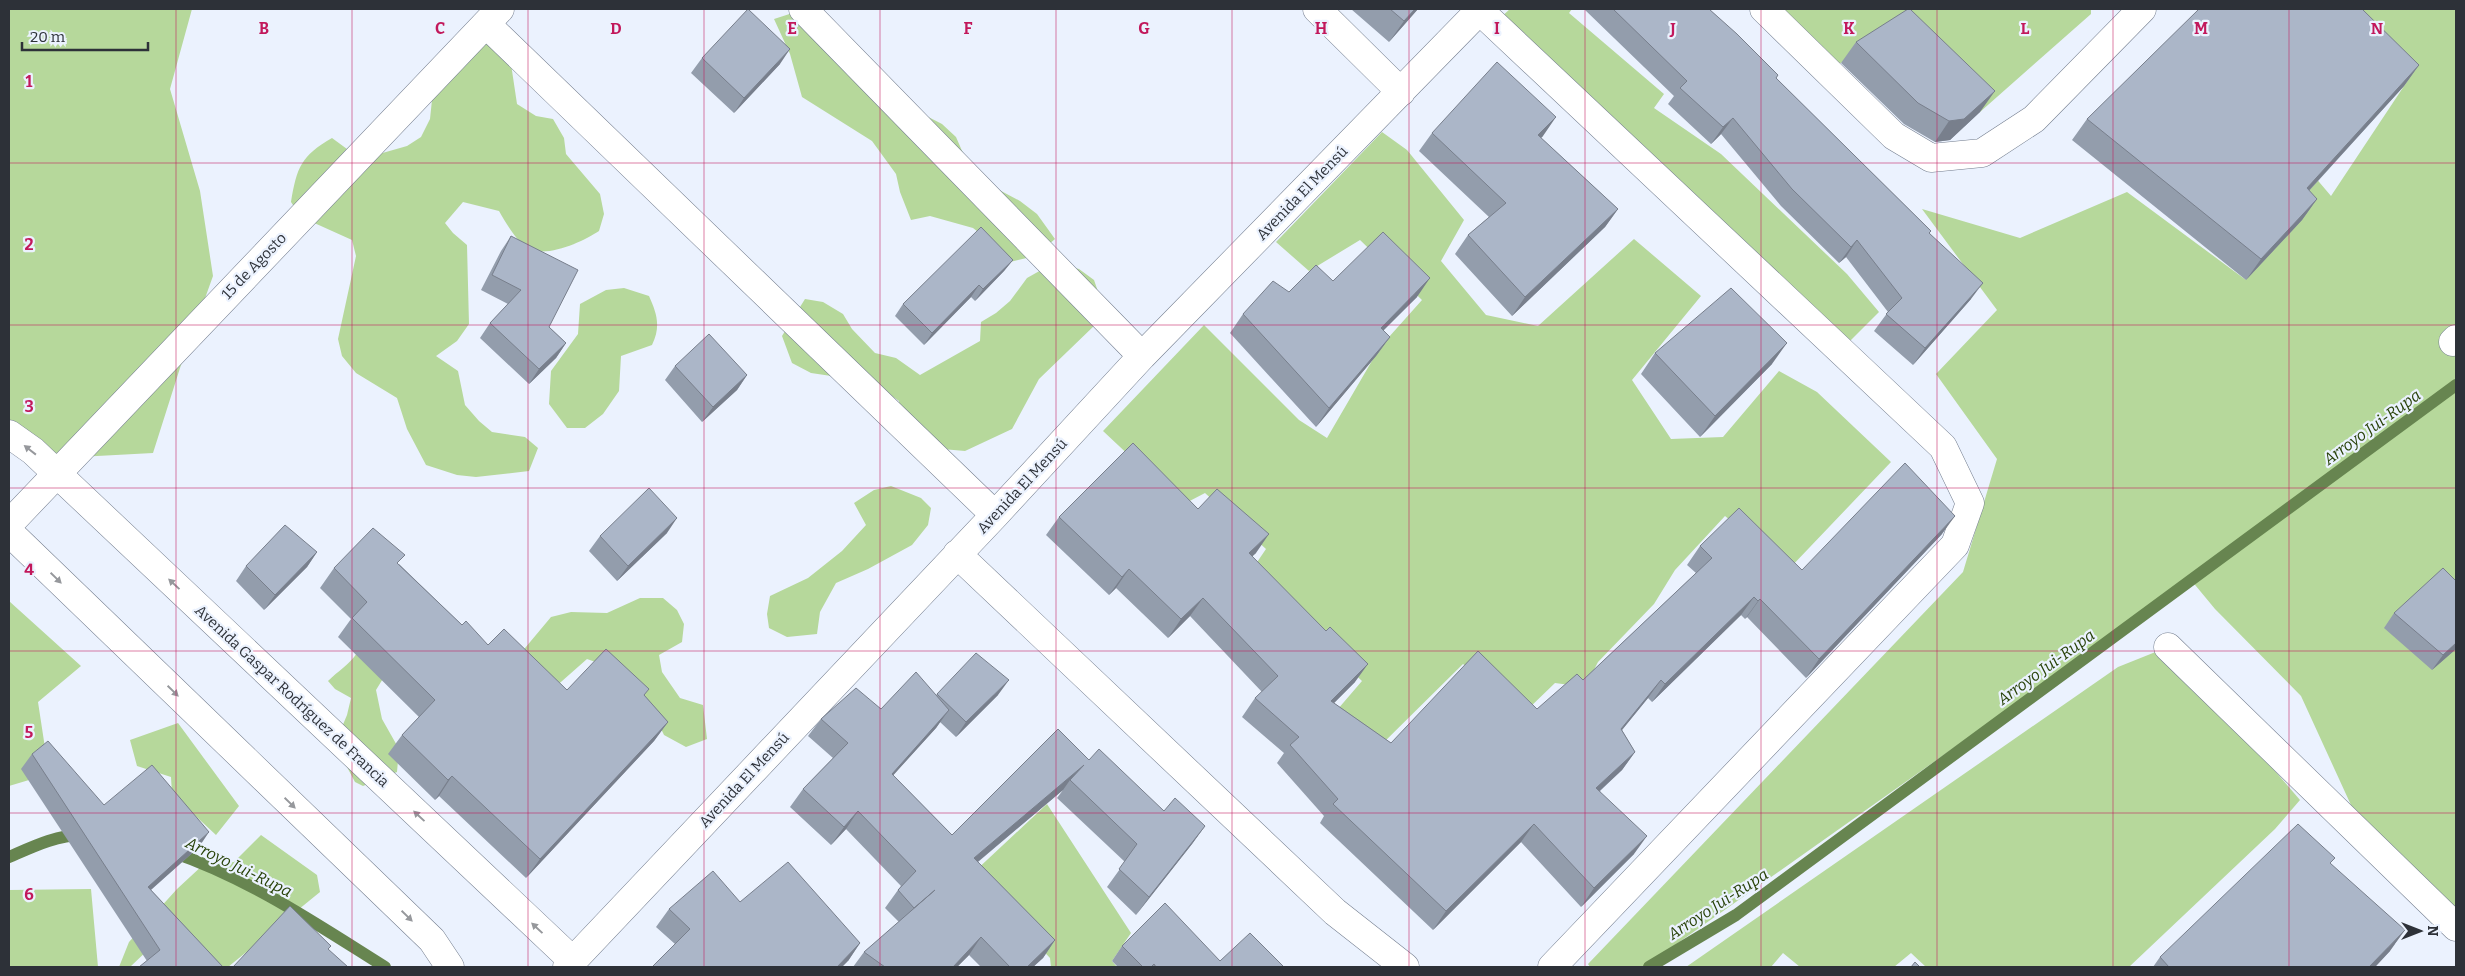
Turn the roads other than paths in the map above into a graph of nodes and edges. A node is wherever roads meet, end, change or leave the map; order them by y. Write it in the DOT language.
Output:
graph roads {
  1 [pos="803,9"];
  2 [pos="1317,9"];
  3 [pos="1764,9"];
  4 [pos="2142,9"];
  5 [pos="1480,10"];
  6 [pos="493,16"];
  7 [pos="1401,92"];
  8 [pos="1142,356"];
  9 [pos="9,434"];
  10 [pos="56,474"];
  11 [pos="995,515"];
  12 [pos="9,524"];
  13 [pos="9,532"];
  14 [pos="957,554"];
  15 [pos="2168,647"];
  16 [pos="2456,927"];
  17 [pos="570,964"];
  18 [pos="450,967"];
  19 [pos="1405,967"];
  20 [pos="1552,967"];
  1 -- 8 [label="street"];
  2 -- 7 [label="street"];
  3 -- 4 [label="street"];
  5 -- 7 [label="street, Avenida El Mensú"];
  5 -- 20 [label="street"];
  6 -- 10 [label="street, 15 de Agosto"];
  6 -- 11 [label="street"];
  7 -- 8 [label="street, Avenida El Mensú"];
  8 -- 11 [label="street, Avenida El Mensú"];
  10 -- 9 [label="street, Avenida Gaspar Rodríguez de Francia, one-way"];
  10 -- 12 [label="street, 15 de Agosto"];
  17 -- 10 [label="street, Avenida Gaspar Rodríguez de Francia, one-way"];
  11 -- 14 [label="street, Avenida El Mensú"];
  13 -- 18 [label="street, one-way"];
  14 -- 17 [label="street, Avenida El Mensú"];
  14 -- 19 [label="street"];
  15 -- 16 [label="street"];
}
